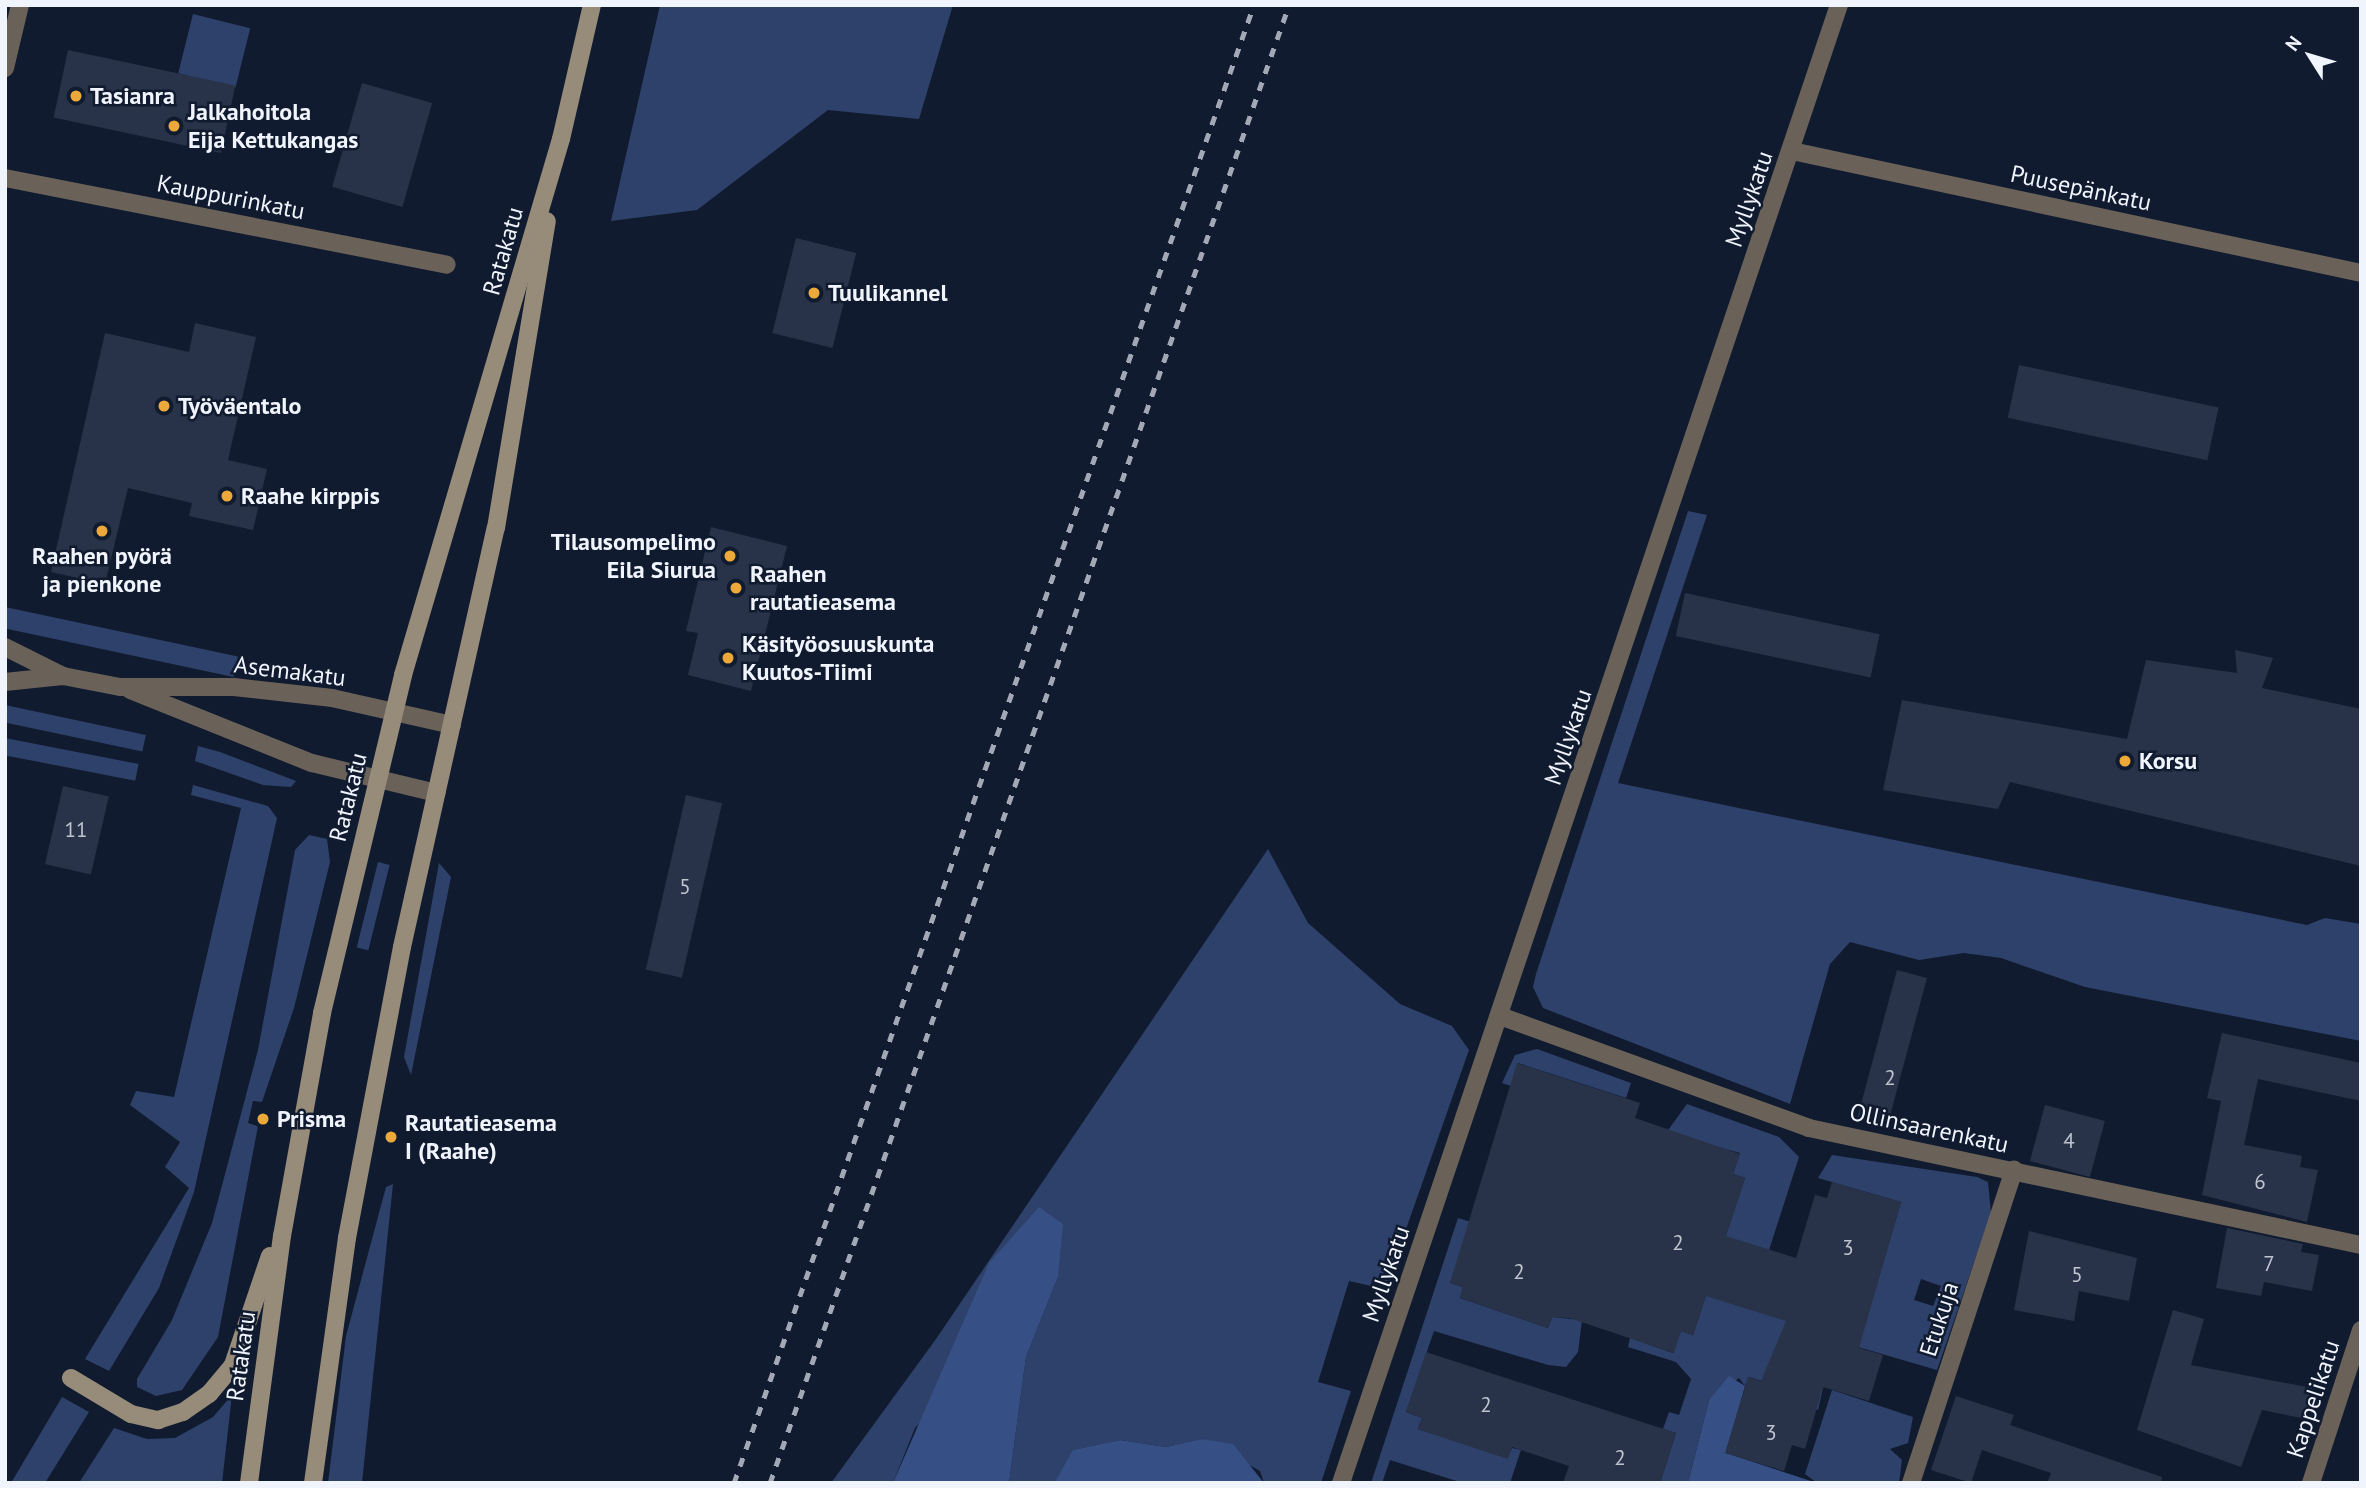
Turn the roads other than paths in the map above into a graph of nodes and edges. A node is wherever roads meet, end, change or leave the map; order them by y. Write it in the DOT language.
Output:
graph roads {
  1 [pos="20,5"];
  2 [pos="592,5"];
  3 [pos="1839,5"];
  4 [pos="5,68"];
  5 [pos="561,138"];
  6 [pos="1791,150"];
  7 [pos="5,178"];
  8 [pos="447,265"];
  9 [pos="2361,273"];
  10 [pos="5,648"];
  11 [pos="63,676"];
  12 [pos="5,682"];
  13 [pos="120,687"];
  14 [pos="395,713"];
  15 [pos="452,725"];
  16 [pos="377,780"];
  17 [pos="436,793"];
  18 [pos="1500,1016"];
  19 [pos="2014,1170"];
  20 [pos="293,1176"];
  21 [pos="2361,1245"];
  22 [pos="2361,1330"];
  23 [pos="71,1378"];
  24 [pos="249,1483"];
  25 [pos="313,1483"];
  26 [pos="1341,1483"];
  27 [pos="1911,1483"];
  28 [pos="2311,1483"];
  1 -- 4 [label="street"];
  2 -- 5 [label="main road, Ratakatu"];
  3 -- 6 [label="street, Myllykatu"];
  5 -- 14 [label="main road, Ratakatu"];
  5 -- 15 [label="main road, Ratakatu"];
  6 -- 9 [label="street, Puusepänkatu"];
  6 -- 18 [label="street, Myllykatu"];
  7 -- 8 [label="street, Kauppurinkatu"];
  10 -- 11 [label="street, Asemakatu"];
  11 -- 12 [label="street, Asemakatu"];
  11 -- 13 [label="street, Asemakatu"];
  13 -- 14 [label="street, Asemakatu"];
  13 -- 16 [label="street, Asemakatu"];
  14 -- 15 [label="street, Asemakatu"];
  14 -- 16 [label="main road, Ratakatu"];
  15 -- 17 [label="main road, Ratakatu"];
  16 -- 17 [label="street, Asemakatu"];
  16 -- 20 [label="main road, Ratakatu"];
  17 -- 25 [label="main road, Ratakatu"];
  18 -- 19 [label="street, Ollinsaarenkatu"];
  18 -- 26 [label="street, Myllykatu"];
  19 -- 21 [label="street, Ollinsaarenkatu"];
  19 -- 27 [label="street, Etukuja"];
  20 -- 23 [label="main road"];
  20 -- 24 [label="main road, Ratakatu"];
  22 -- 28 [label="street, Kappelikatu"];
}
